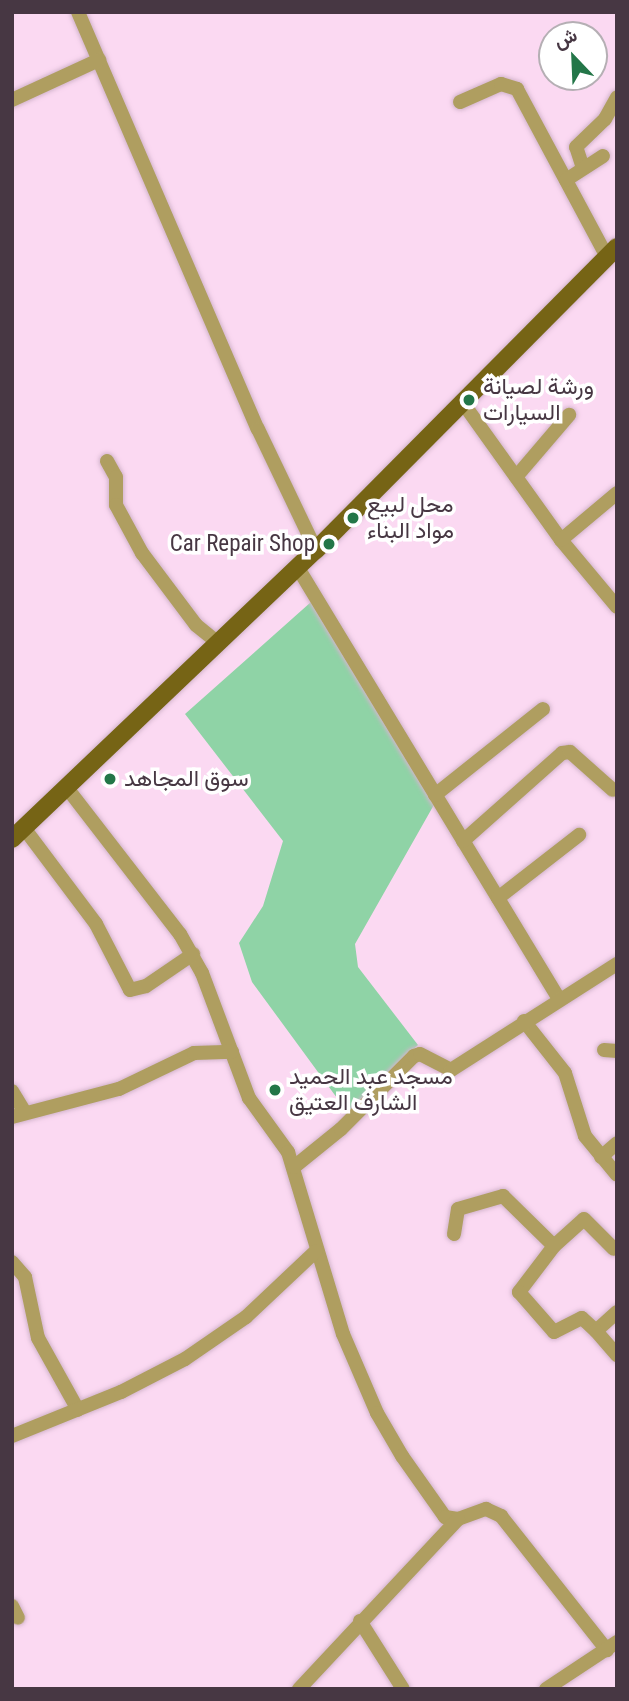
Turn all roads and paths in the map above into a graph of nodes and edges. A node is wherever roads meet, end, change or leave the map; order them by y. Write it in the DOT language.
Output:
graph roads {
  1 [pos="78,12"];
  2 [pos="99,60"];
  3 [pos="617,97"];
  4 [pos="12,100"];
  5 [pos="460,102"];
  6 [pos="603,156"];
  7 [pos="583,168"];
  8 [pos="566,180"];
  9 [pos="612,252"];
  10 [pos="463,403"];
  11 [pos="569,415"];
  12 [pos="107,461"];
  13 [pos="516,477"];
  14 [pos="617,493"];
  15 [pos="561,540"];
  16 [pos="316,550"];
  17 [pos="298,568"];
  18 [pos="617,607"];
  19 [pos="218,643"];
  20 [pos="543,709"];
  21 [pos="67,788"];
  22 [pos="613,790"];
  23 [pos="435,795"];
  24 [pos="18,834"];
  25 [pos="579,835"];
  26 [pos="463,841"];
  27 [pos="498,898"];
  28 [pos="193,954"];
  29 [pos="617,964"];
  30 [pos="559,999"];
  31 [pos="524,1021"];
  32 [pos="232,1052"];
  33 [pos="12,1091"];
  34 [pos="18,1114"];
  35 [pos="617,1143"];
  36 [pos="601,1157"];
  37 [pos="294,1167"];
  38 [pos="617,1175"];
  39 [pos="454,1234"];
  40 [pos="554,1246"];
  41 [pos="616,1249"];
  42 [pos="316,1251"];
  43 [pos="12,1262"];
  44 [pos="617,1312"];
  45 [pos="596,1331"];
  46 [pos="617,1355"];
  47 [pos="78,1410"];
  48 [pos="12,1436"];
  49 [pos="458,1519"];
  50 [pos="360,1622"];
  51 [pos="612,1646"];
  52 [pos="299,1689"];
  53 [pos="403,1689"];
  54 [pos="545,1689"];
  1 -- 2 [label="street"];
  2 -- 4 [label="street"];
  2 -- 16 [label="street"];
  3 -- 7 [label="street"];
  5 -- 8 [label="street"];
  6 -- 7 [label="street"];
  7 -- 8 [label="street"];
  8 -- 9 [label="street"];
  9 -- 10 [label="main road"];
  10 -- 13 [label="street"];
  10 -- 16 [label="main road"];
  11 -- 13 [label="street"];
  12 -- 19 [label="street"];
  13 -- 15 [label="street"];
  14 -- 15 [label="street"];
  15 -- 18 [label="street"];
  16 -- 17 [label="main road"];
  17 -- 19 [label="main road"];
  17 -- 23 [label="street"];
  19 -- 21 [label="main road"];
  20 -- 23 [label="street"];
  21 -- 24 [label="main road"];
  21 -- 28 [label="street"];
  22 -- 26 [label="street"];
  23 -- 26 [label="street"];
  24 -- 28 [label="street"];
  25 -- 27 [label="street"];
  26 -- 27 [label="street"];
  27 -- 30 [label="street"];
  28 -- 32 [label="street"];
  29 -- 30 [label="street"];
  30 -- 31 [label="street"];
  31 -- 36 [label="street"];
  31 -- 37 [label="street"];
  32 -- 34 [label="street"];
  32 -- 37 [label="street"];
  33 -- 34 [label="street"];
  35 -- 36 [label="street"];
  36 -- 38 [label="street"];
  37 -- 42 [label="street"];
  39 -- 40 [label="street"];
  40 -- 41 [label="street"];
  40 -- 45 [label="street"];
  42 -- 47 [label="street"];
  42 -- 49 [label="street"];
  43 -- 47 [label="street"];
  44 -- 45 [label="street"];
  45 -- 46 [label="street"];
  47 -- 48 [label="street"];
  49 -- 50 [label="street"];
  49 -- 51 [label="street"];
  50 -- 52 [label="street"];
  50 -- 53 [label="street"];
  51 -- 54 [label="street"];
}
